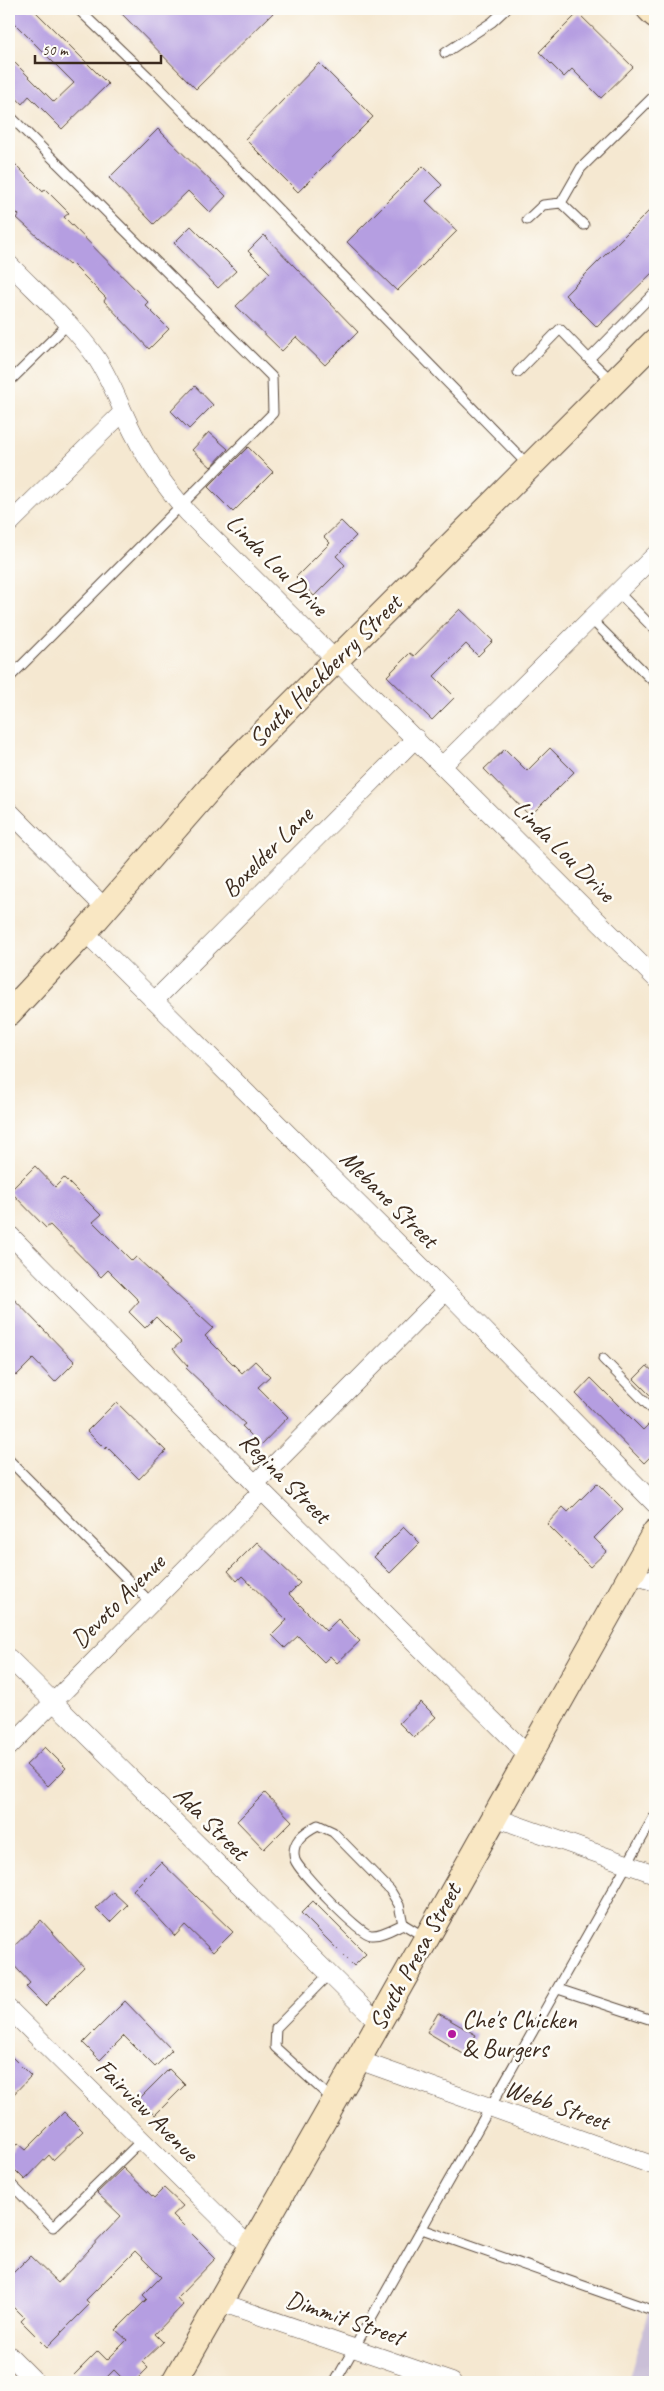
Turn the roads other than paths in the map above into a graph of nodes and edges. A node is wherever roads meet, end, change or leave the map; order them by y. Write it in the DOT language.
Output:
graph roads {
  1 [pos="78,9"];
  2 [pos="506,9"];
  3 [pos="649,9"];
  4 [pos="655,15"];
  5 [pos="445,53"];
  6 [pos="655,95"];
  7 [pos="9,115"];
  8 [pos="561,203"];
  9 [pos="527,220"];
  10 [pos="584,225"];
  11 [pos="9,264"];
  12 [pos="655,292"];
  13 [pos="68,324"];
  14 [pos="655,341"];
  15 [pos="590,359"];
  16 [pos="518,372"];
  17 [pos="9,382"];
  18 [pos="614,383"];
  19 [pos="123,412"];
  20 [pos="529,466"];
  21 [pos="181,504"];
  22 [pos="9,524"];
  23 [pos="655,555"];
  24 [pos="618,592"];
  25 [pos="591,619"];
  26 [pos="655,630"];
  27 [pos="336,659"];
  28 [pos="9,678"];
  29 [pos="655,683"];
  30 [pos="416,738"];
  31 [pos="443,765"];
  32 [pos="9,811"];
  33 [pos="106,910"];
  34 [pos="86,932"];
  35 [pos="655,978"];
  36 [pos="154,1001"];
  37 [pos="9,1013"];
  38 [pos="9,1234"];
  39 [pos="446,1291"];
  40 [pos="603,1359"];
  41 [pos="655,1412"];
  42 [pos="9,1460"];
  43 [pos="259,1487"];
  44 [pos="655,1504"];
  45 [pos="655,1532"];
  46 [pos="631,1574"];
  47 [pos="655,1582"];
  48 [pos="151,1603"];
  49 [pos="9,1658"];
  50 [pos="53,1702"];
  51 [pos="9,1747"];
  52 [pos="529,1756"];
  53 [pos="655,1815"];
  54 [pos="494,1817"];
  55 [pos="627,1864"];
  56 [pos="655,1874"];
  57 [pos="403,1924"];
  58 [pos="426,1938"];
  59 [pos="329,1974"];
  60 [pos="558,1988"];
  61 [pos="9,2009"];
  62 [pos="655,2021"];
  63 [pos="379,2023"];
  64 [pos="358,2060"];
  65 [pos="334,2101"];
  66 [pos="491,2108"];
  67 [pos="142,2140"];
  68 [pos="655,2166"];
  69 [pos="9,2182"];
  70 [pos="422,2229"];
  71 [pos="251,2248"];
  72 [pos="220,2302"];
  73 [pos="652,2310"];
  74 [pos="355,2347"];
  75 [pos="9,2356"];
  76 [pos="30,2380"];
  77 [pos="174,2382"];
  78 [pos="335,2382"];
  79 [pos="452,2382"];
  1 -- 20 [label="lane"];
  2 -- 5 [label="lane"];
  3 -- 4 [label="main road"];
  6 -- 8 [label="lane"];
  7 -- 21 [label="lane"];
  8 -- 9 [label="lane"];
  8 -- 10 [label="lane"];
  11 -- 13 [label="street, Linda Lou Drive"];
  12 -- 15 [label="lane"];
  13 -- 17 [label="lane"];
  13 -- 19 [label="street, Linda Lou Drive"];
  14 -- 18 [label="main road, South Hackberry Street"];
  15 -- 16 [label="lane"];
  15 -- 18 [label="lane"];
  18 -- 20 [label="main road, South Hackberry Street"];
  19 -- 21 [label="street, Linda Lou Drive"];
  19 -- 22 [label="street"];
  20 -- 27 [label="main road, South Hackberry Street"];
  21 -- 27 [label="street, Linda Lou Drive"];
  21 -- 28 [label="lane"];
  23 -- 24 [label="street"];
  24 -- 25 [label="street"];
  24 -- 26 [label="lane"];
  25 -- 29 [label="lane"];
  25 -- 31 [label="street"];
  27 -- 30 [label="street, Linda Lou Drive"];
  27 -- 33 [label="main road, South Hackberry Street"];
  30 -- 31 [label="street, Linda Lou Drive"];
  30 -- 36 [label="street, Boxelder Lane"];
  31 -- 35 [label="street, Linda Lou Drive"];
  32 -- 33 [label="street"];
  33 -- 34 [label="main road, South Hackberry Street"];
  34 -- 36 [label="street, Mebane Street"];
  34 -- 37 [label="main road, South Hackberry Street"];
  36 -- 39 [label="street, Mebane Street"];
  38 -- 43 [label="street, Regina Street"];
  39 -- 43 [label="street, Devoto Avenue"];
  39 -- 44 [label="street, Mebane Street"];
  40 -- 41 [label="lane"];
  42 -- 48 [label="lane"];
  43 -- 48 [label="street, Devoto Avenue"];
  43 -- 52 [label="street, Regina Street"];
  45 -- 46 [label="main road, South Presa Street"];
  46 -- 47 [label="street"];
  46 -- 52 [label="main road, South Presa Street"];
  48 -- 50 [label="street, Devoto Avenue"];
  49 -- 50 [label="street, Ada Street"];
  50 -- 51 [label="street, Devoto Avenue"];
  50 -- 59 [label="street, Ada Street"];
  52 -- 54 [label="main road, South Presa Street"];
  53 -- 55 [label="lane"];
  54 -- 55 [label="street"];
  54 -- 58 [label="main road, South Presa Street"];
  55 -- 56 [label="street"];
  55 -- 60 [label="lane"];
  57 -- 57 [label="lane"];
  57 -- 58 [label="lane"];
  58 -- 63 [label="main road, South Presa Street"];
  59 -- 63 [label="street, Ada Street"];
  59 -- 65 [label="lane"];
  60 -- 62 [label="lane"];
  60 -- 66 [label="lane"];
  61 -- 67 [label="street, Fairview Avenue"];
  63 -- 64 [label="main road, South Presa Street"];
  64 -- 65 [label="main road, South Presa Street"];
  64 -- 66 [label="street, Webb Street"];
  65 -- 71 [label="main road, South Presa Street"];
  66 -- 68 [label="street, Webb Street"];
  66 -- 70 [label="lane"];
  67 -- 69 [label="lane"];
  67 -- 71 [label="street, Fairview Avenue"];
  70 -- 73 [label="lane"];
  70 -- 74 [label="lane"];
  71 -- 72 [label="main road, South Presa Street"];
  72 -- 74 [label="street, Dimmit Street"];
  72 -- 77 [label="main road, South Presa Street"];
  74 -- 78 [label="lane"];
  74 -- 79 [label="street, Dimmit Street"];
  75 -- 76 [label="street"];
}
